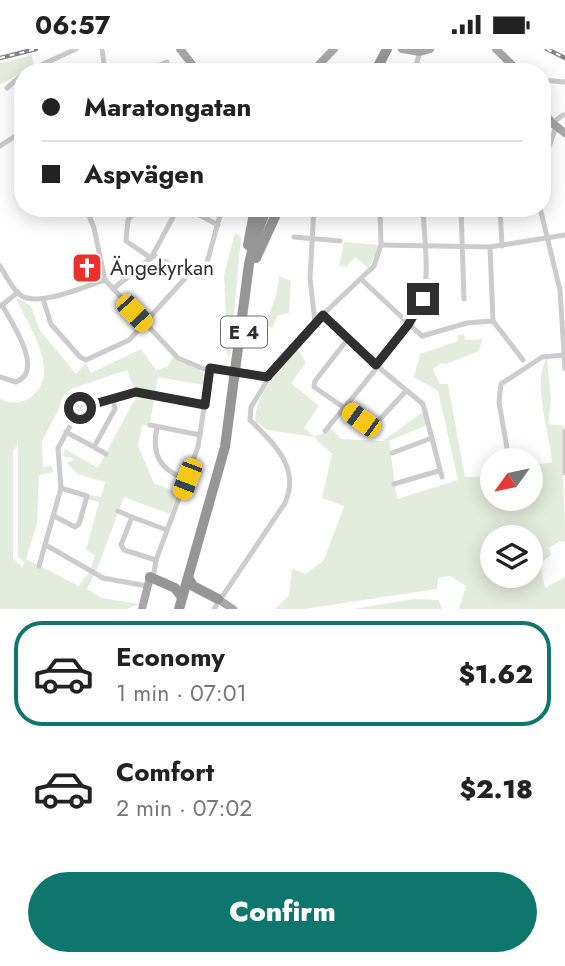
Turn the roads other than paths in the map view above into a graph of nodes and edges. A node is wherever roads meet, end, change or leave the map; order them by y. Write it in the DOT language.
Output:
graph roads {
  1 [pos="76,49"];
  2 [pos="180,49"];
  3 [pos="334,49"];
  4 [pos="402,49"];
  5 [pos="430,49"];
  6 [pos="496,49"];
  7 [pos="420,52"];
  8 [pos="46,63"];
  9 [pos="191,63"];
  10 [pos="321,63"];
  11 [pos="417,63"];
  12 [pos="510,63"];
  13 [pos="14,82"];
  14 [pos="7,88"];
  15 [pos="563,115"];
  16 [pos="551,121"];
  17 [pos="554,125"];
  18 [pos="565,133"];
  19 [pos="551,135"];
  20 [pos="90,217"];
  21 [pos="130,217"];
  22 [pos="173,217"];
  23 [pos="203,217"];
  24 [pos="220,217"];
  25 [pos="254,217"];
  26 [pos="264,217"];
  27 [pos="274,217"];
  28 [pos="314,217"];
  29 [pos="380,217"];
  30 [pos="423,217"];
  31 [pos="461,217"];
  32 [pos="500,217"];
  33 [pos="543,217"];
  34 [pos="218,225"];
  35 [pos="565,235"];
  36 [pos="294,237"];
  37 [pos="313,239"];
  38 [pos="547,239"];
  39 [pos="340,241"];
  40 [pos="381,245"];
  41 [pos="424,246"];
  42 [pos="502,246"];
  43 [pos="463,247"];
  44 [pos="490,247"];
  45 [pos="152,257"];
  46 [pos="0,267"];
  47 [pos="250,272"];
  48 [pos="189,274"];
  49 [pos="105,280"];
  50 [pos="362,280"];
  51 [pos="113,289"];
  52 [pos="563,289"];
  53 [pos="18,292"];
  54 [pos="43,299"];
  55 [pos="464,299"];
  56 [pos="1,306"];
  57 [pos="323,315"];
  58 [pos="493,321"];
  59 [pos="315,323"];
  60 [pos="144,324"];
  61 [pos="408,325"];
  62 [pos="348,340"];
  63 [pos="564,355"];
  64 [pos="523,360"];
  65 [pos="376,365"];
  66 [pos="210,368"];
  67 [pos="565,369"];
  68 [pos="0,377"];
  69 [pos="267,377"];
  70 [pos="406,391"];
  71 [pos="113,397"];
  72 [pos="205,405"];
  73 [pos="343,408"];
  74 [pos="325,431"];
  75 [pos="565,431"];
  76 [pos="66,432"];
  77 [pos="200,435"];
  78 [pos="432,439"];
  79 [pos="94,447"];
  80 [pos="507,448"];
  81 [pos="392,453"];
  82 [pos="106,454"];
  83 [pos="565,473"];
  84 [pos="187,479"];
  85 [pos="394,484"];
  86 [pos="61,488"];
  87 [pos="118,511"];
  88 [pos="54,516"];
  89 [pos="132,517"];
  90 [pos="167,530"];
  91 [pos="46,545"];
  92 [pos="156,560"];
  93 [pos="39,566"];
  94 [pos="152,577"];
  95 [pos="187,579"];
  96 [pos="184,595"];
  97 [pos="216,604"];
  98 [pos="144,609"];
  99 [pos="181,609"];
  100 [pos="233,609"];
  1 -- 8 [label="street"];
  2 -- 9 [label="main road"];
  3 -- 10 [label="main road"];
  4 -- 7 [label="main road"];
  5 -- 7 [label="main road"];
  6 -- 12 [label="main road"];
  7 -- 11 [label="street"];
  13 -- 14 [label="street"];
  15 -- 17 [label="street"];
  16 -- 17 [label="main road"];
  17 -- 18 [label="main road"];
  17 -- 19 [label="street"];
  20 -- 49 [label="street"];
  21 -- 45 [label="street"];
  22 -- 45 [label="street"];
  23 -- 34 [label="street"];
  24 -- 34 [label="street"];
  25 -- 47 [label="highway, E 4"];
  26 -- 47 [label="highway, E 4"];
  27 -- 47 [label="highway, E 4"];
  28 -- 37 [label="street"];
  29 -- 40 [label="street"];
  30 -- 41 [label="street"];
  31 -- 43 [label="street"];
  32 -- 42 [label="street"];
  33 -- 38 [label="street"];
  34 -- 48 [label="street"];
  35 -- 38 [label="street"];
  36 -- 37 [label="street"];
  37 -- 39 [label="street"];
  37 -- 59 [label="street"];
  38 -- 42 [label="street"];
  38 -- 52 [label="street"];
  40 -- 41 [label="street"];
  40 -- 50 [label="street"];
  41 -- 43 [label="street"];
  41 -- 61 [label="street"];
  42 -- 44 [label="street"];
  43 -- 44 [label="street"];
  43 -- 55 [label="street"];
  44 -- 58 [label="street"];
  45 -- 48 [label="street"];
  45 -- 51 [label="street"];
  46 -- 53 [label="street"];
  47 -- 95 [label="highway, E 4"];
  48 -- 60 [label="street"];
  49 -- 51 [label="street"];
  49 -- 54 [label="street"];
  50 -- 57 [label="street"];
  50 -- 61 [label="street"];
  51 -- 60 [label="street"];
  52 -- 63 [label="street"];
  53 -- 54 [label="street"];
  53 -- 56 [label="street"];
  54 -- 60 [label="street"];
  56 -- 68 [label="street"];
  57 -- 59 [label="street"];
  57 -- 62 [label="street"];
  58 -- 61 [label="street"];
  58 -- 64 [label="street"];
  59 -- 69 [label="street"];
  60 -- 66 [label="street"];
  61 -- 65 [label="street"];
  62 -- 65 [label="street"];
  62 -- 73 [label="street"];
  63 -- 67 [label="street"];
  63 -- 80 [label="street"];
  65 -- 70 [label="street"];
  65 -- 73 [label="street"];
  66 -- 69 [label="street, bridge"];
  66 -- 72 [label="street"];
  69 -- 97 [label="street"];
  70 -- 73 [label="street"];
  70 -- 78 [label="street"];
  71 -- 72 [label="street"];
  71 -- 76 [label="street"];
  71 -- 79 [label="street"];
  72 -- 77 [label="street"];
  73 -- 74 [label="street"];
  75 -- 83 [label="street"];
  76 -- 79 [label="street"];
  76 -- 86 [label="street"];
  77 -- 84 [label="street"];
  77 -- 84 [label="street"];
  78 -- 81 [label="street"];
  78 -- 85 [label="street"];
  79 -- 82 [label="street"];
  84 -- 90 [label="street"];
  86 -- 88 [label="street"];
  86 -- 88 [label="street"];
  87 -- 89 [label="street"];
  88 -- 91 [label="street"];
  89 -- 90 [label="street"];
  89 -- 92 [label="street"];
  90 -- 92 [label="street"];
  91 -- 93 [label="street"];
  91 -- 94 [label="street"];
  92 -- 94 [label="street"];
  94 -- 95 [label="highway"];
  94 -- 96 [label="highway"];
  94 -- 98 [label="main road"];
  95 -- 96 [label="highway, E 4"];
  95 -- 97 [label="highway"];
  96 -- 97 [label="highway"];
  96 -- 99 [label="highway, E 4"];
  97 -- 100 [label="main road"];
}
